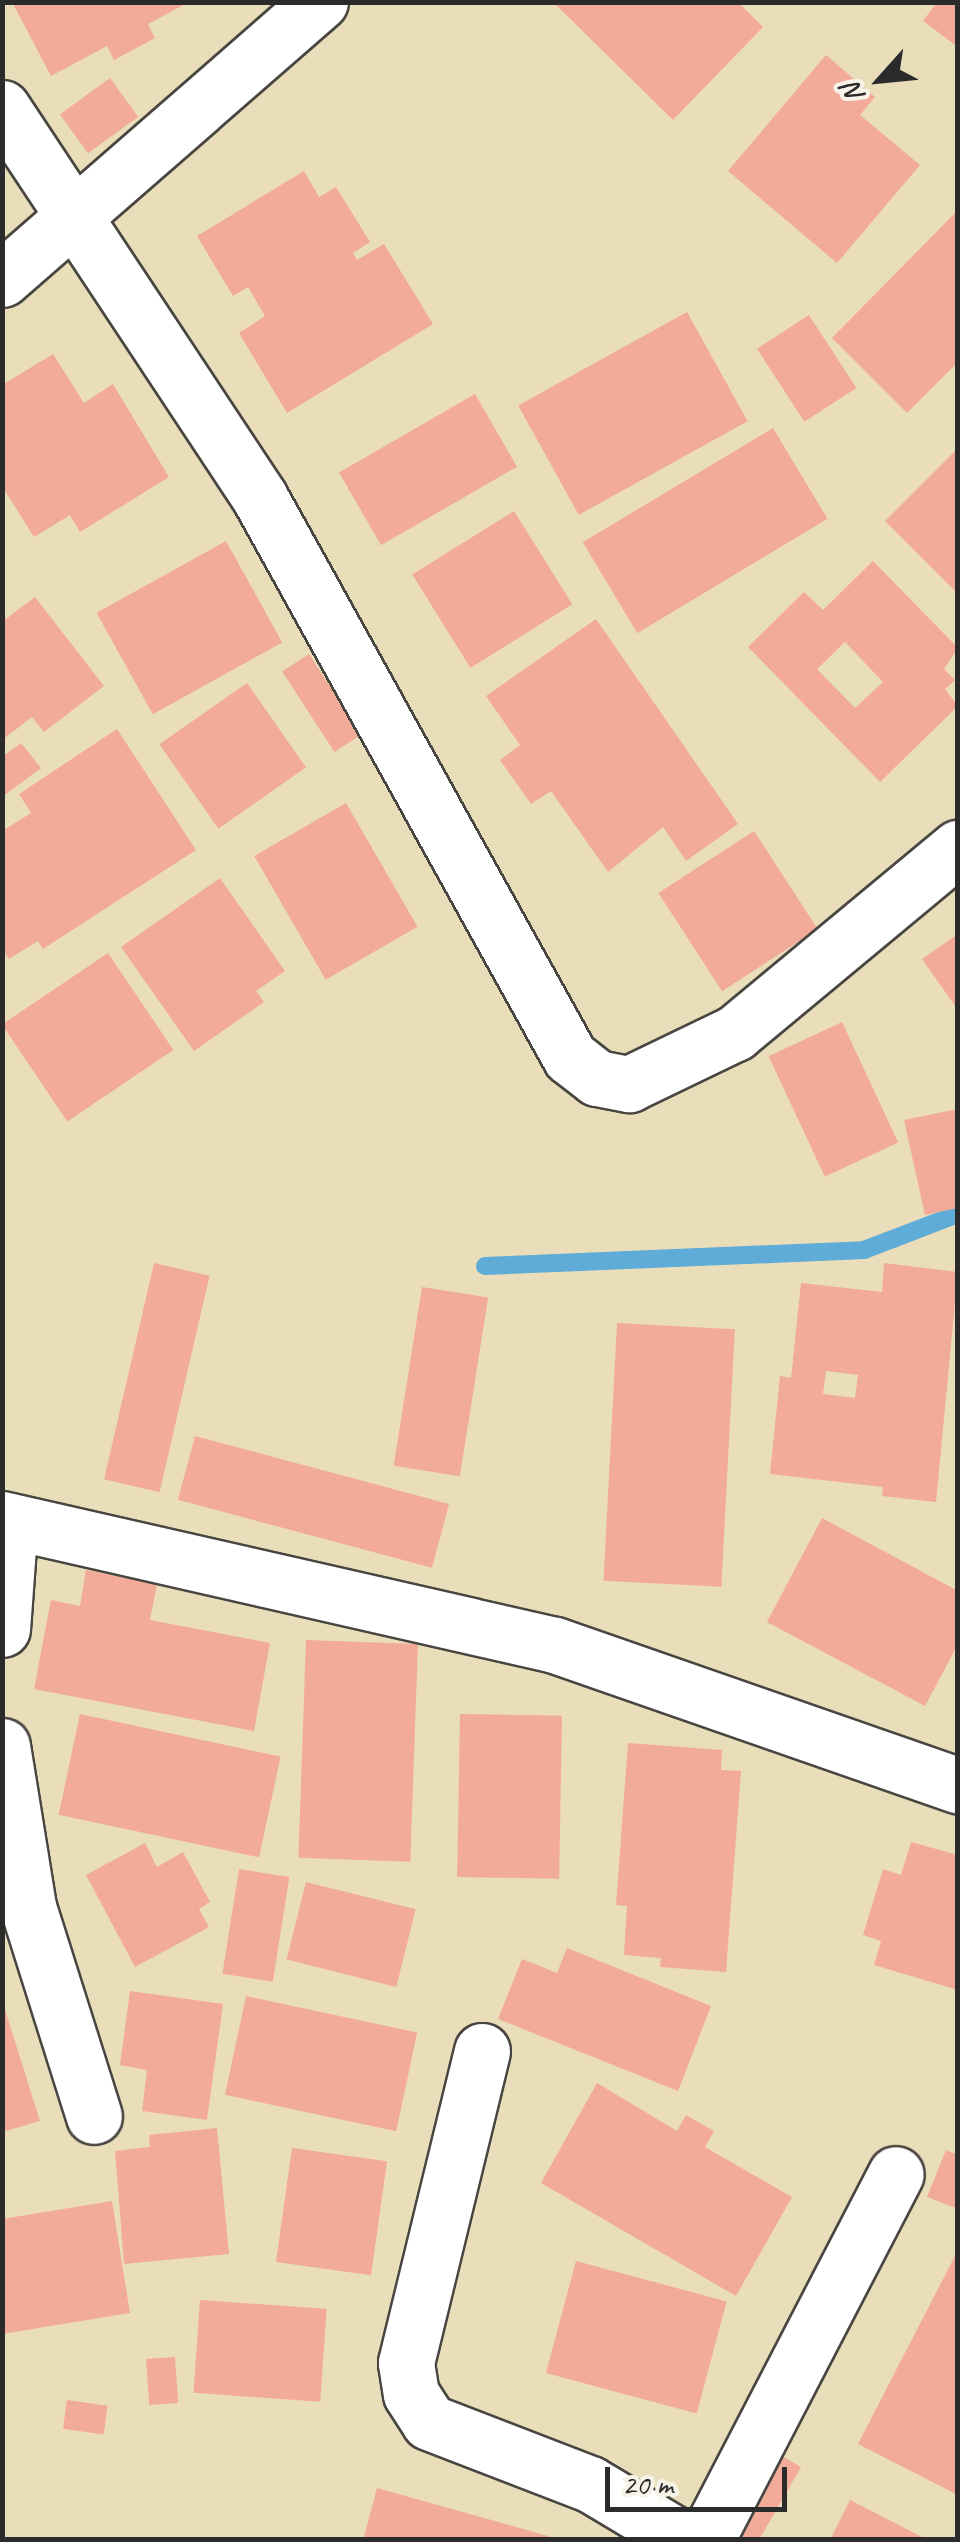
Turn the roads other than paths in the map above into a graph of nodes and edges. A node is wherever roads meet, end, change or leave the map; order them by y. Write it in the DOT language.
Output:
graph roads {
  1 [pos="320,2"];
  2 [pos="2,108"];
  3 [pos="76,211"];
  4 [pos="2,280"];
  5 [pos="958,848"];
  6 [pos="6,1520"];
  7 [pos="2,1629"];
  8 [pos="2,1746"];
  9 [pos="958,1785"];
  10 [pos="482,2051"];
  11 [pos="94,2116"];
  12 [pos="896,2174"];
  13 [pos="684,2540"];
  14 [pos="706,2540"];
  1 -- 3 [label="street"];
  2 -- 3 [label="street"];
  3 -- 4 [label="street"];
  3 -- 5 [label="street"];
  6 -- 7 [label="street"];
  6 -- 9 [label="street"];
  8 -- 11 [label="street"];
  10 -- 13 [label="street"];
  12 -- 14 [label="street"];
}
